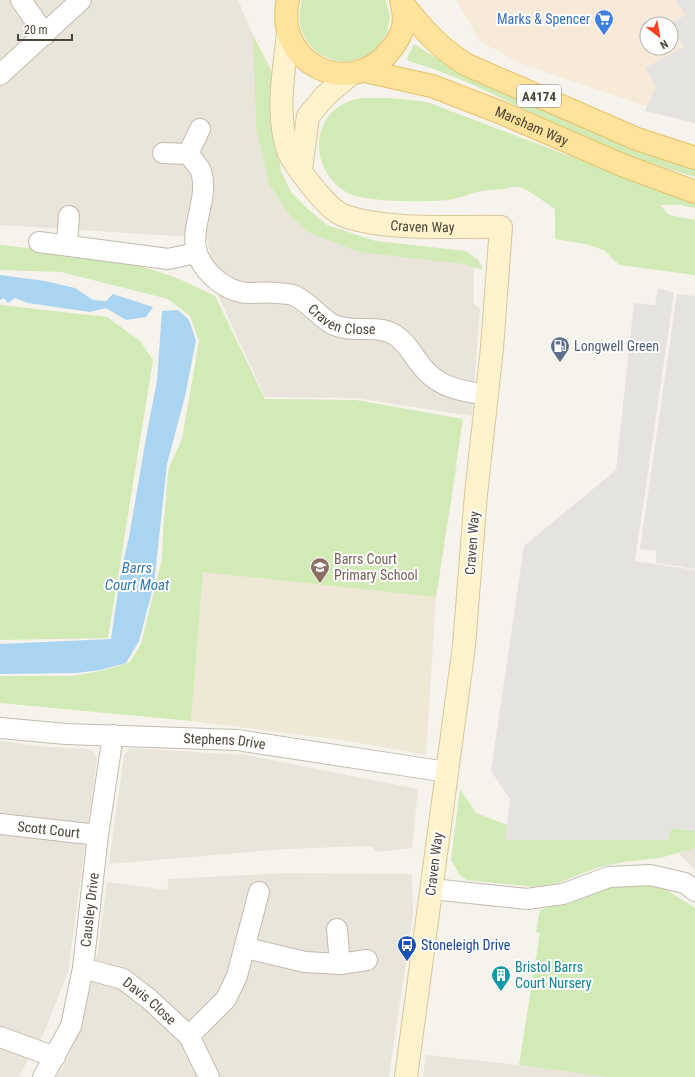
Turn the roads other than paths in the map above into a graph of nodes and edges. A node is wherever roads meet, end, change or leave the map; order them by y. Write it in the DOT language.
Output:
graph roads {
  1 [pos="21,0"];
  2 [pos="81,0"];
  3 [pos="402,2"];
  4 [pos="285,11"];
  5 [pos="46,35"];
  6 [pos="358,72"];
  7 [pos="0,75"];
  8 [pos="200,129"];
  9 [pos="163,153"];
  10 [pos="188,154"];
  11 [pos="695,158"];
  12 [pos="301,170"];
  13 [pos="695,192"];
  14 [pos="69,216"];
  15 [pos="39,242"];
  16 [pos="67,244"];
  17 [pos="196,253"];
  18 [pos="487,395"];
  19 [pos="0,728"];
  20 [pos="113,735"];
  21 [pos="447,772"];
  22 [pos="0,824"];
  23 [pos="98,835"];
  24 [pos="432,889"];
  25 [pos="695,891"];
  26 [pos="259,892"];
  27 [pos="337,929"];
  28 [pos="246,948"];
  29 [pos="367,960"];
  30 [pos="340,964"];
  31 [pos="83,968"];
  32 [pos="189,1036"];
  33 [pos="0,1037"];
  34 [pos="55,1057"];
  35 [pos="43,1077"];
  36 [pos="210,1077"];
  37 [pos="406,1077"];
  1 -- 5 [label="street"];
  2 -- 5 [label="street"];
  3 -- 6 [label="main road, A4174"];
  3 -- 11 [label="main road, A4174"];
  4 -- 6 [label="main road, A4174"];
  4 -- 12 [label="street, Craven Way"];
  5 -- 7 [label="street"];
  6 -- 12 [label="street"];
  6 -- 13 [label="main road, Marsham Way / A4174"];
  8 -- 10 [label="street"];
  9 -- 10 [label="street"];
  10 -- 17 [label="street, Craven Close"];
  12 -- 18 [label="street, Craven Way"];
  14 -- 16 [label="street"];
  15 -- 16 [label="street"];
  16 -- 17 [label="street"];
  17 -- 18 [label="street, Craven Close"];
  18 -- 21 [label="street, Craven Way"];
  19 -- 20 [label="street, Stephens Drive"];
  20 -- 21 [label="street, Stephens Drive"];
  20 -- 23 [label="street, Causley Drive"];
  21 -- 24 [label="street, Craven Way"];
  22 -- 23 [label="street, Scott Court"];
  23 -- 31 [label="street, Causley Drive"];
  24 -- 25 [label="street"];
  24 -- 37 [label="street, Craven Way"];
  26 -- 28 [label="street, Davis Close"];
  27 -- 30 [label="street"];
  28 -- 30 [label="street"];
  28 -- 32 [label="street, Davis Close"];
  29 -- 30 [label="street"];
  31 -- 32 [label="street, Davis Close"];
  31 -- 34 [label="street, Causley Drive"];
  32 -- 36 [label="street, Davis Close"];
  33 -- 34 [label="street"];
  34 -- 35 [label="street, Causley Drive"];
}
